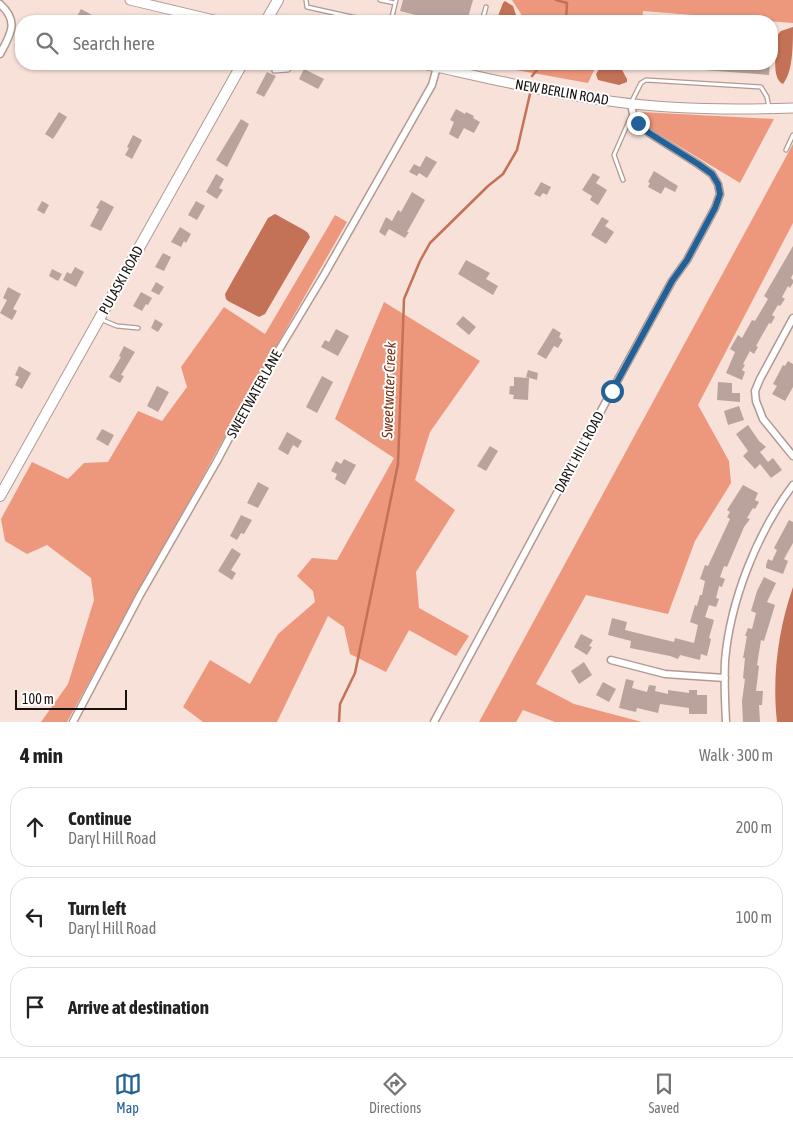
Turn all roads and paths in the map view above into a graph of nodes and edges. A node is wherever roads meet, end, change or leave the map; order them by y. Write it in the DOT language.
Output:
graph roads {
  1 [pos="130,0"];
  2 [pos="278,0"];
  3 [pos="306,0"];
  4 [pos="380,0"];
  5 [pos="395,2"];
  6 [pos="0,4"];
  7 [pos="486,7"];
  8 [pos="193,15"];
  9 [pos="269,15"];
  10 [pos="343,15"];
  11 [pos="392,15"];
  12 [pos="484,15"];
  13 [pos="0,54"];
  14 [pos="239,70"];
  15 [pos="288,70"];
  16 [pos="436,70"];
  17 [pos="470,70"];
  18 [pos="274,71"];
  19 [pos="631,104"];
  20 [pos="793,108"];
  21 [pos="769,109"];
  22 [pos="633,114"];
  23 [pos="793,135"];
  24 [pos="786,150"];
  25 [pos="623,180"];
  26 [pos="793,318"];
  27 [pos="99,319"];
  28 [pos="138,328"];
  29 [pos="793,456"];
  30 [pos="793,485"];
  31 [pos="0,496"];
  32 [pos="611,660"];
  33 [pos="725,678"];
  34 [pos="72,722"];
  35 [pos="434,722"];
  36 [pos="726,722"];
  1 -- 8 [label="street"];
  2 -- 9 [label="main road"];
  3 -- 10 [label="lane"];
  4 -- 5 [label="lane"];
  5 -- 11 [label="lane"];
  6 -- 13 [label="street"];
  7 -- 12 [label="lane"];
  14 -- 27 [label="main road, PULASKI ROAD"];
  15 -- 18 [label="lane"];
  16 -- 34 [label="street, SWEETWATER LANE"];
  17 -- 19 [label="street, NEW BERLIN ROAD"];
  19 -- 21 [label="street, NEW BERLIN ROAD"];
  19 -- 21 [label="lane"];
  19 -- 22 [label="street, DARYL HILL ROAD"];
  20 -- 21 [label="street, NEW BERLIN ROAD"];
  22 -- 25 [label="lane"];
  22 -- 35 [label="street, DARYL HILL ROAD"];
  23 -- 24 [label="lane"];
  26 -- 29 [label="street"];
  27 -- 28 [label="lane"];
  27 -- 31 [label="main road, PULASKI ROAD"];
  30 -- 33 [label="street"];
  32 -- 33 [label="street"];
  33 -- 36 [label="street"];
}
